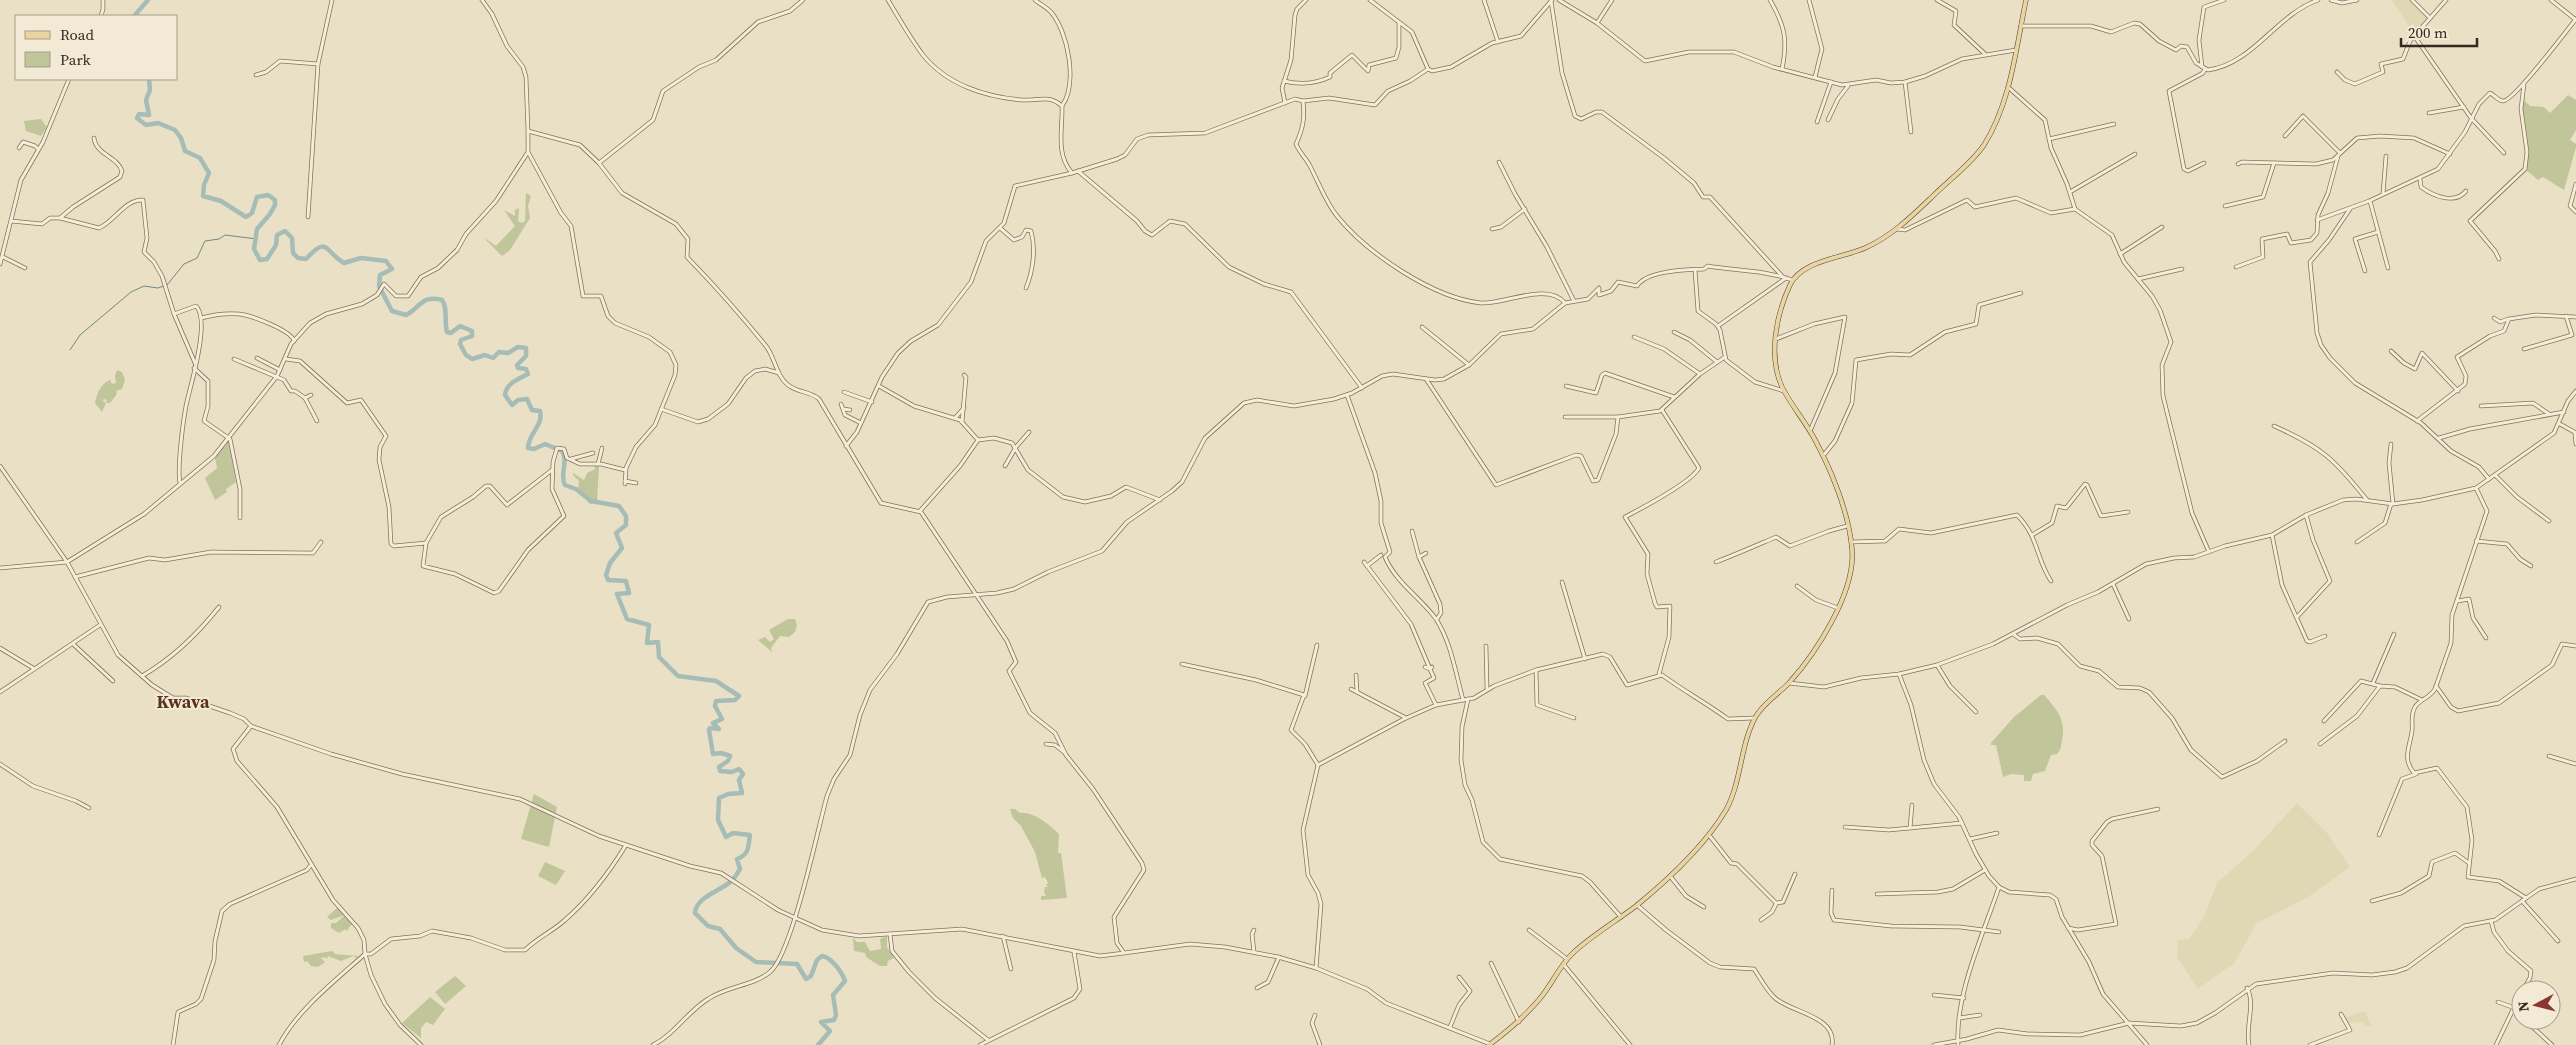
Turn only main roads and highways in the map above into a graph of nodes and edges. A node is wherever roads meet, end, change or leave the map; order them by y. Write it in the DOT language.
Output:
graph roads {
  1 [pos="2026,0"];
  2 [pos="1490,1045"];
  1 -- 2 [label="main road"];
}
